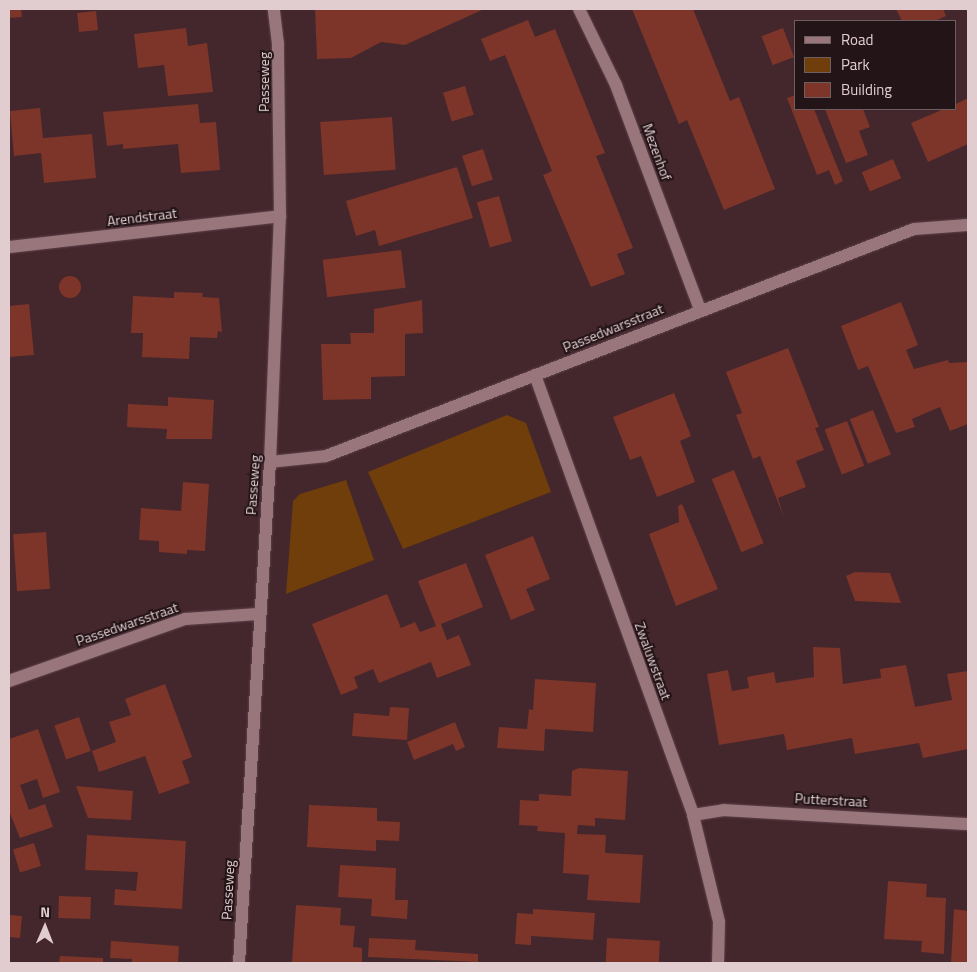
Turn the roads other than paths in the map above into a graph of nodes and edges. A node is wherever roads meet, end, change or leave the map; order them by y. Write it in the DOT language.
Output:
graph roads {
  1 [pos="274,9"];
  2 [pos="579,9"];
  3 [pos="280,216"];
  4 [pos="968,225"];
  5 [pos="9,247"];
  6 [pos="700,310"];
  7 [pos="535,375"];
  8 [pos="270,462"];
  9 [pos="258,614"];
  10 [pos="9,681"];
  11 [pos="693,815"];
  12 [pos="968,824"];
  13 [pos="239,963"];
  14 [pos="718,963"];
  1 -- 3 [label="street, Passeweg"];
  2 -- 6 [label="street, Mezenhof"];
  3 -- 5 [label="street, Arendstraat"];
  3 -- 8 [label="street, Passeweg"];
  4 -- 6 [label="street, Passedwarsstraat"];
  6 -- 7 [label="street, Passedwarsstraat"];
  7 -- 8 [label="street, Passedwarsstraat"];
  7 -- 11 [label="street, Zwaluwstraat"];
  8 -- 9 [label="street, Passeweg"];
  9 -- 10 [label="street, Passedwarsstraat"];
  9 -- 13 [label="street, Passeweg"];
  11 -- 12 [label="street, Putterstraat"];
  11 -- 14 [label="street, Zwaluwstraat"];
}
